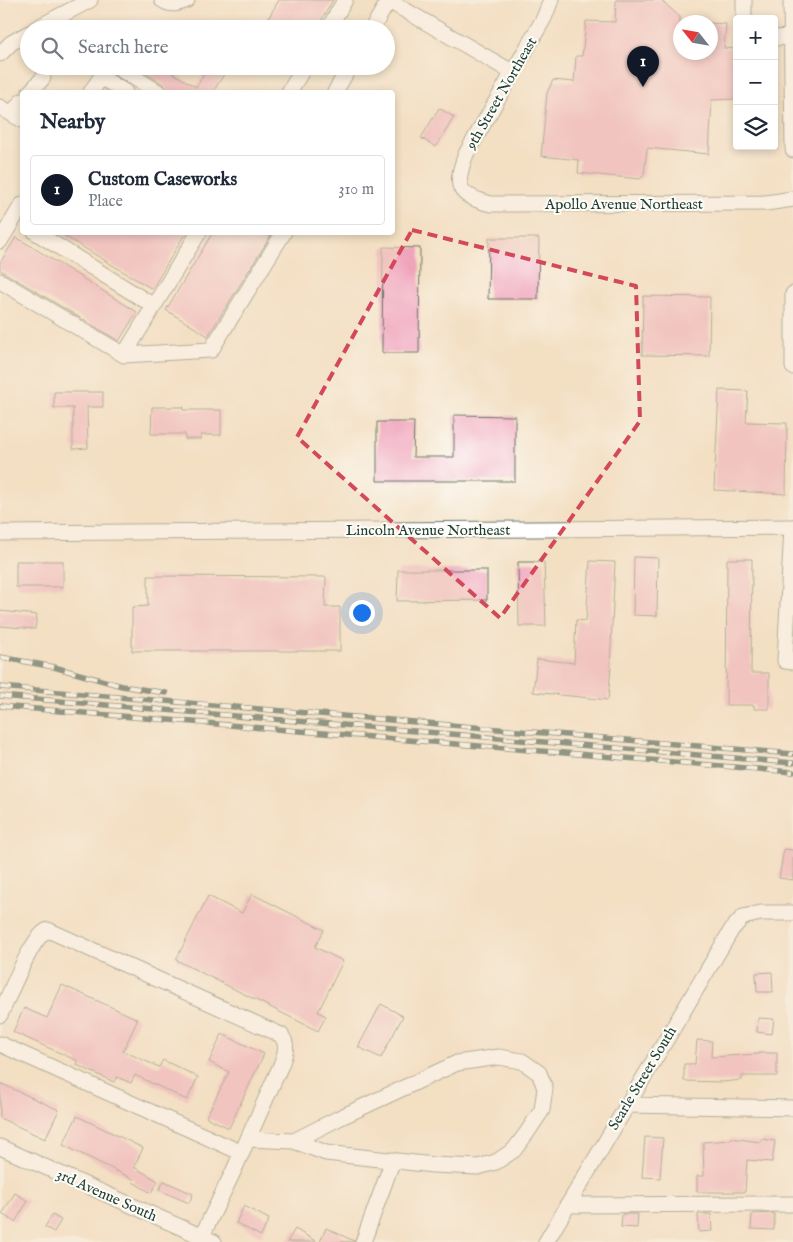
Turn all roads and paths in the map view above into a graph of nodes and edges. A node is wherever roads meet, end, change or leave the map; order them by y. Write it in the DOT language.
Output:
graph roads {
  1 [pos="90,0"];
  2 [pos="162,0"];
  3 [pos="187,0"];
  4 [pos="345,0"];
  5 [pos="389,0"];
  6 [pos="551,0"];
  7 [pos="744,0"];
  8 [pos="792,7"];
  9 [pos="744,15"];
  10 [pos="60,20"];
  11 [pos="333,20"];
  12 [pos="377,20"];
  13 [pos="791,37"];
  14 [pos="20,38"];
  15 [pos="778,38"];
  16 [pos="0,54"];
  17 [pos="512,72"];
  18 [pos="130,75"];
  19 [pos="300,75"];
  20 [pos="344,75"];
  21 [pos="43,78"];
  22 [pos="32,90"];
  23 [pos="92,90"];
  24 [pos="122,90"];
  25 [pos="155,90"];
  26 [pos="291,90"];
  27 [pos="335,90"];
  28 [pos="793,150"];
  29 [pos="461,188"];
  30 [pos="793,199"];
  31 [pos="18,222"];
  32 [pos="40,235"];
  33 [pos="197,235"];
  34 [pos="282,235"];
  35 [pos="0,241"];
  36 [pos="0,280"];
  37 [pos="793,294"];
  38 [pos="154,306"];
  39 [pos="124,355"];
  40 [pos="793,367"];
  41 [pos="793,527"];
  42 [pos="0,533"];
  43 [pos="793,662"];
  44 [pos="793,913"];
  45 [pos="0,1015"];
  46 [pos="0,1044"];
  47 [pos="626,1105"];
  48 [pos="793,1108"];
  49 [pos="294,1141"];
  50 [pos="245,1146"];
  51 [pos="0,1147"];
  52 [pos="393,1160"];
  53 [pos="793,1204"];
  54 [pos="567,1205"];
  55 [pos="205,1240"];
  56 [pos="363,1242"];
  57 [pos="546,1242"];
  1 -- 10 [label="street"];
  2 -- 3 [label="street"];
  4 -- 11 [label="street"];
  5 -- 12 [label="street"];
  5 -- 17 [label="street"];
  6 -- 17 [label="street, 9th Street Northeast"];
  7 -- 9 [label="street"];
  8 -- 13 [label="street"];
  13 -- 15 [label="street"];
  13 -- 28 [label="street"];
  14 -- 16 [label="street"];
  17 -- 29 [label="street, 9th Street Northeast"];
  18 -- 25 [label="street"];
  19 -- 26 [label="street"];
  20 -- 27 [label="street"];
  21 -- 22 [label="street"];
  23 -- 24 [label="street"];
  29 -- 30 [label="street, Apollo Avenue Northeast"];
  31 -- 35 [label="street"];
  32 -- 38 [label="street"];
  33 -- 38 [label="street"];
  34 -- 39 [label="street"];
  36 -- 39 [label="street"];
  37 -- 40 [label="street"];
  38 -- 39 [label="street"];
  41 -- 42 [label="street, Lincoln Avenue Northeast"];
  41 -- 43 [label="street"];
  44 -- 47 [label="street, Searle Street South"];
  45 -- 50 [label="street"];
  46 -- 50 [label="street"];
  47 -- 48 [label="street"];
  47 -- 54 [label="street, Searle Street South"];
  49 -- 50 [label="street"];
  49 -- 52 [label="street"];
  49 -- 52 [label="street"];
  50 -- 55 [label="street"];
  51 -- 55 [label="street, 3rd Avenue South"];
  52 -- 56 [label="street"];
  53 -- 54 [label="street"];
  54 -- 57 [label="street, Searle Street South"];
}
